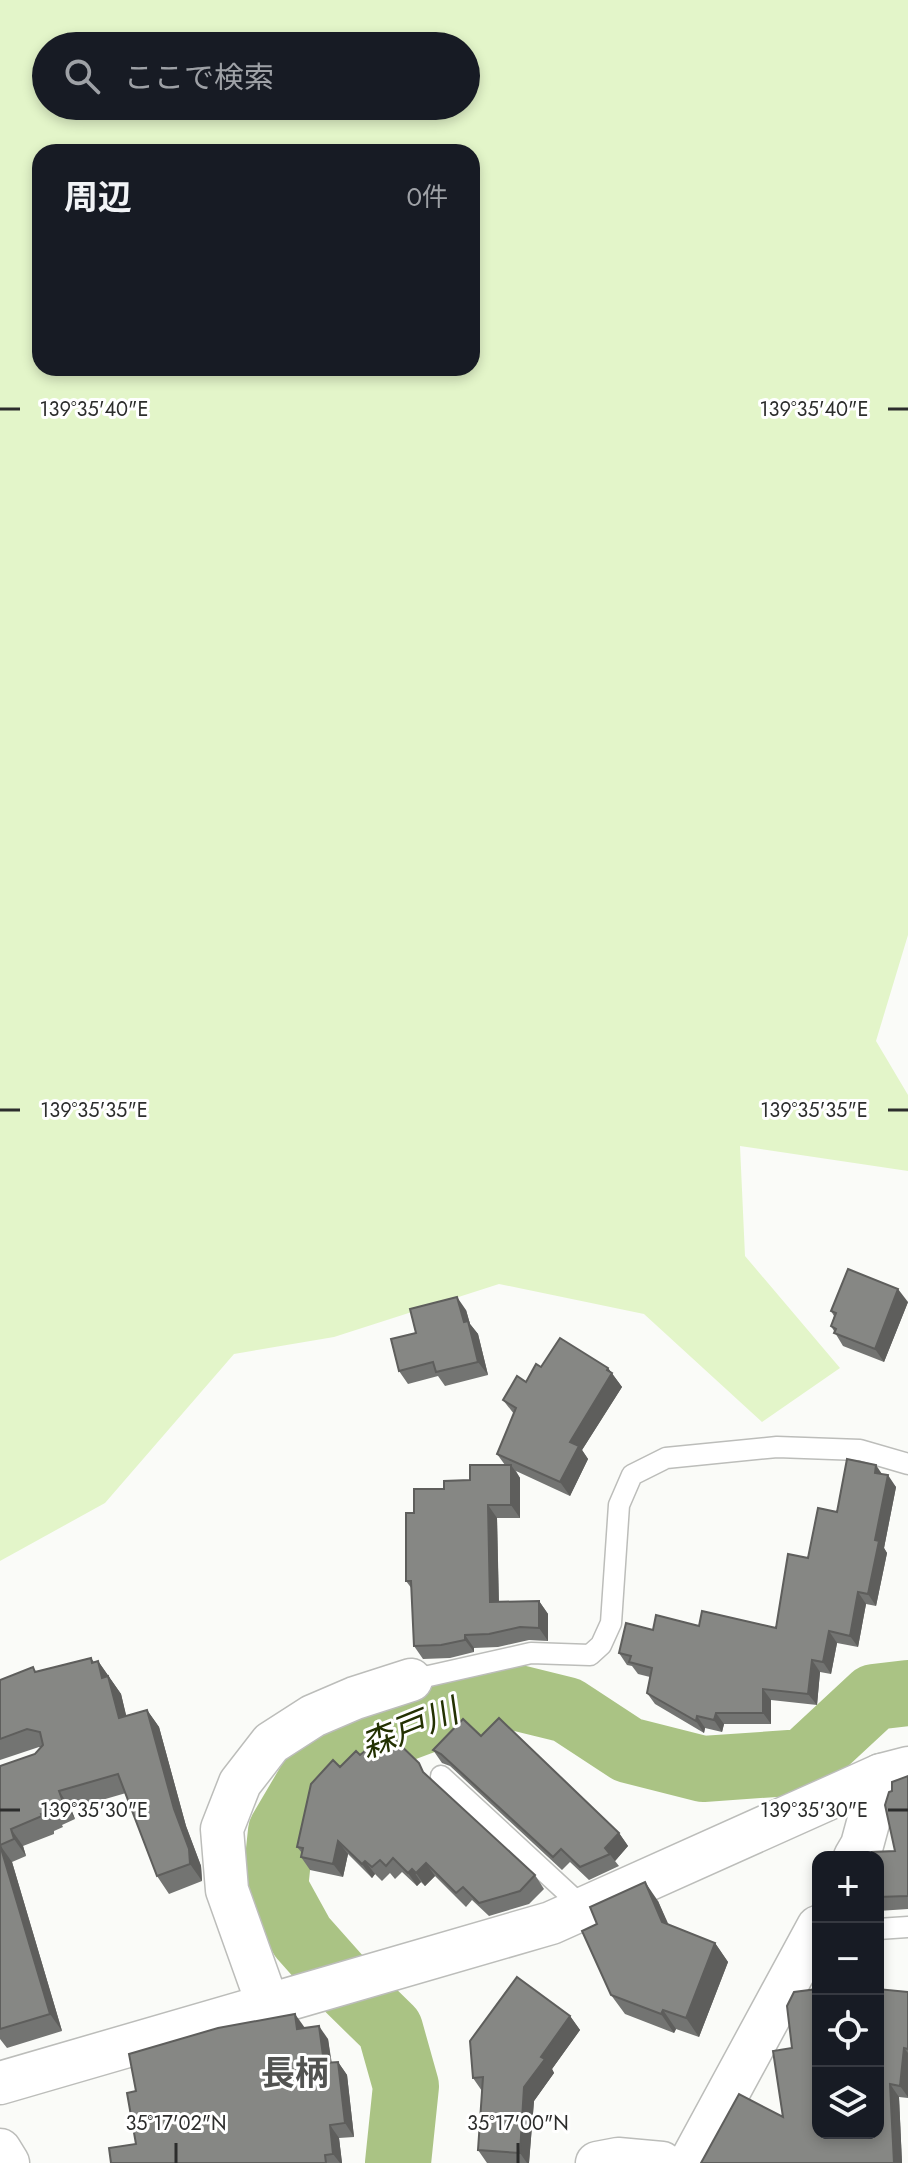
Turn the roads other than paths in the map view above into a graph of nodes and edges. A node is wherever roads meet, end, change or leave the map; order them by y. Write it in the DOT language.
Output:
graph roads {
  1 [pos="908,1464"];
  2 [pos="411,1680"];
  3 [pos="894,1771"];
  4 [pos="441,1776"];
  5 [pos="858,1851"];
  6 [pos="584,1908"];
  7 [pos="908,1927"];
  8 [pos="884,1929"];
  9 [pos="812,1939"];
  10 [pos="268,2005"];
  11 [pos="0,2083"];
  12 [pos="0,2150"];
  13 [pos="8,2163"];
  14 [pos="597,2163"];
  15 [pos="662,2163"];
  16 [pos="690,2163"];
  1 -- 2 [label="lane"];
  2 -- 10 [label="street"];
  3 -- 5 [label="street"];
  3 -- 6 [label="street"];
  4 -- 6 [label="lane"];
  6 -- 10 [label="street"];
  7 -- 8 [label="lane"];
  9 -- 16 [label="street"];
  10 -- 11 [label="street"];
  12 -- 13 [label="street"];
  14 -- 15 [label="street"];
}
